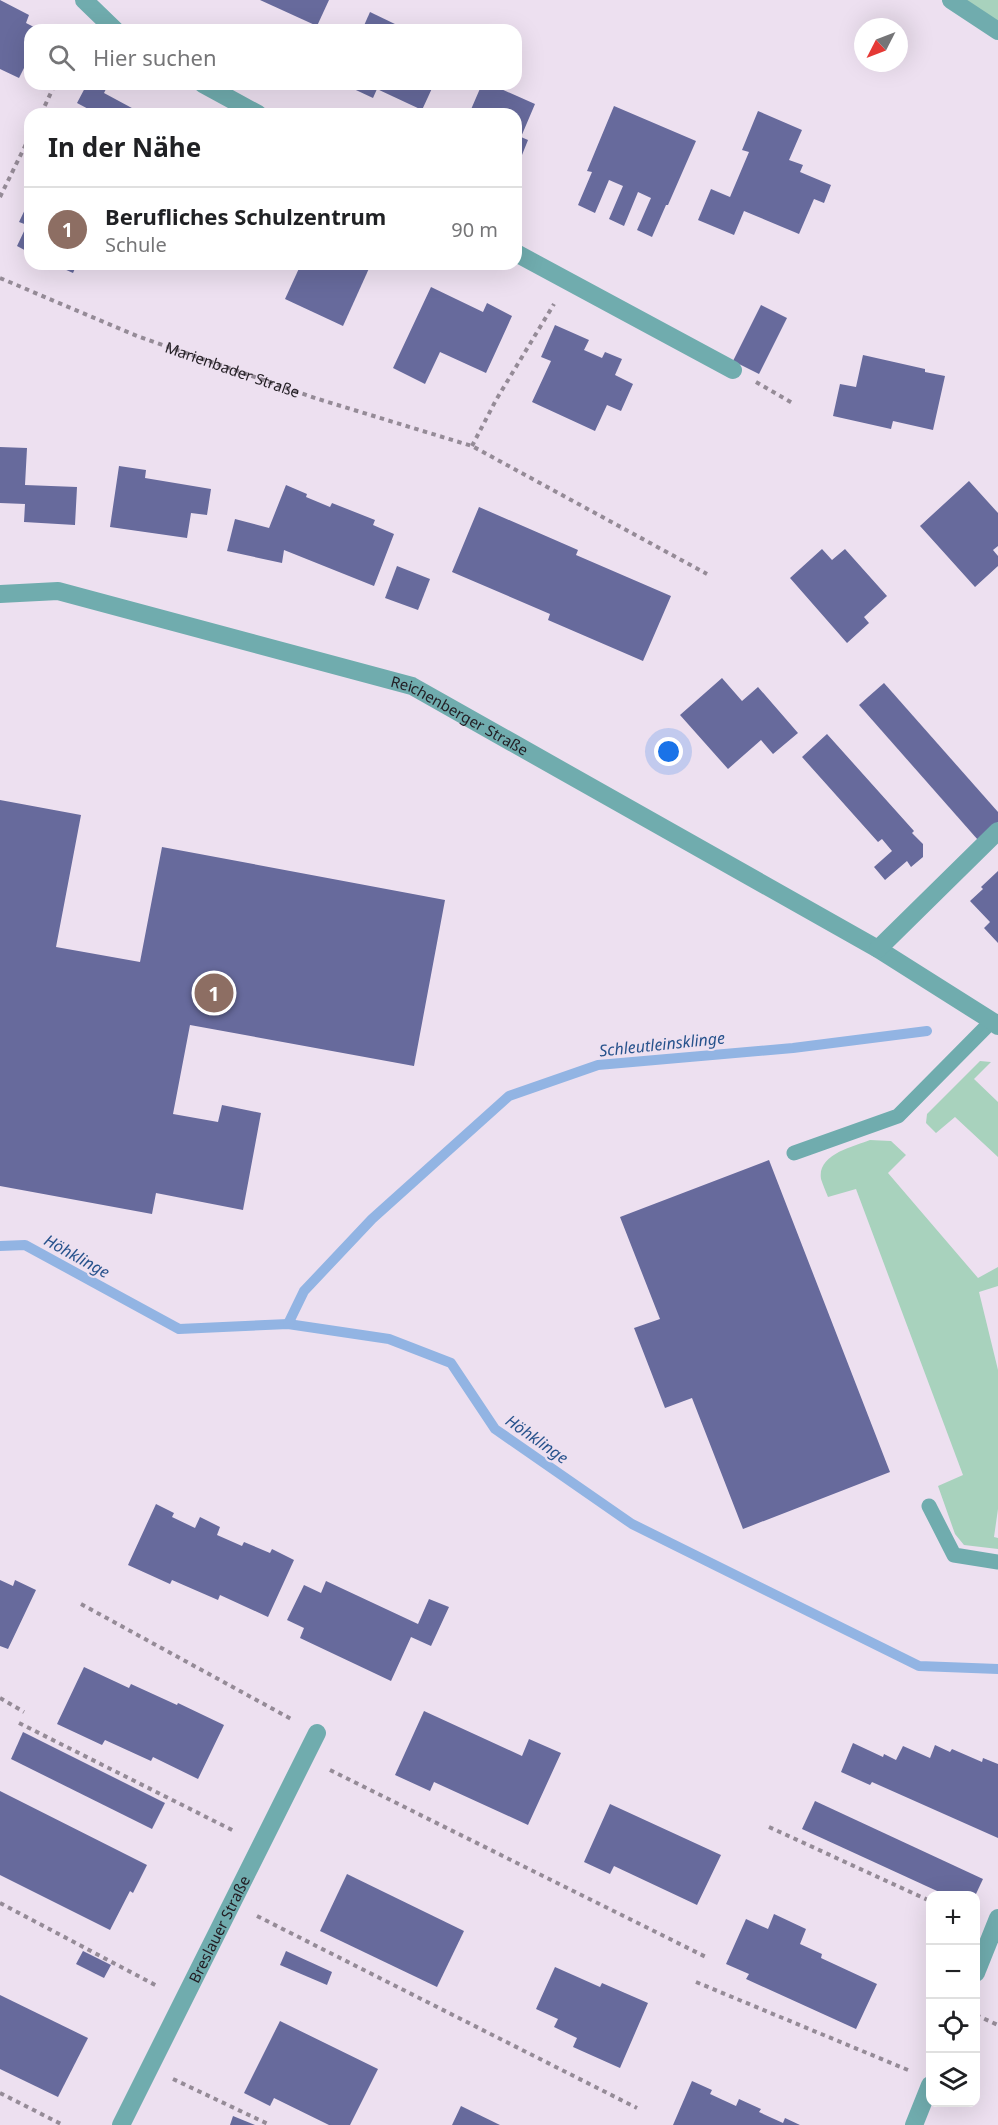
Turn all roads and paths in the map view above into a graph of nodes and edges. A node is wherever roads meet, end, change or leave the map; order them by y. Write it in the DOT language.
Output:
graph roads {
  1 [pos="84,0"];
  2 [pos="951,0"];
  3 [pos="109,24"];
  4 [pos="998,31"];
  5 [pos="52,90"];
  6 [pos="214,90"];
  7 [pos="44,108"];
  8 [pos="247,108"];
  9 [pos="24,148"];
  10 [pos="0,197"];
  11 [pos="522,256"];
  12 [pos="0,278"];
  13 [pos="568,281"];
  14 [pos="733,370"];
  15 [pos="794,404"];
  16 [pos="472,446"];
  17 [pos="707,574"];
  18 [pos="0,594"];
  19 [pos="998,831"];
  20 [pos="878,949"];
  21 [pos="995,1023"];
  22 [pos="794,1153"];
  23 [pos="929,1506"];
  24 [pos="998,1562"];
  25 [pos="81,1604"];
  26 [pos="0,1698"];
  27 [pos="24,1712"];
  28 [pos="19,1724"];
  29 [pos="317,1733"];
  30 [pos="305,1758"];
  31 [pos="769,1827"];
  32 [pos="261,1845"];
  33 [pos="926,1899"];
  34 [pos="0,1903"];
  35 [pos="232,1903"];
  36 [pos="998,1918"];
  37 [pos="708,1958"];
  38 [pos="980,1961"];
  39 [pos="696,1982"];
  40 [pos="183,2000"];
  41 [pos="980,2017"];
  42 [pos="998,2025"];
  43 [pos="149,2067"];
  44 [pos="909,2071"];
  45 [pos="0,2093"];
  46 [pos="926,2095"];
  47 [pos="637,2108"];
  48 [pos="63,2125"];
  49 [pos="121,2125"];
  50 [pos="270,2125"];
  51 [pos="914,2125"];
  1 -- 3 [label="street"];
  2 -- 4 [label="street"];
  5 -- 7 [label="path"];
  6 -- 8 [label="street"];
  9 -- 10 [label="path"];
  11 -- 13 [label="street"];
  12 -- 16 [label="path, Marienbader Straße"];
  13 -- 14 [label="street"];
  13 -- 16 [label="path"];
  14 -- 15 [label="path"];
  16 -- 17 [label="path, Marienbader Straße"];
  18 -- 20 [label="street, Reichenberger Straße"];
  19 -- 20 [label="street"];
  20 -- 21 [label="street, Reichenberger Straße"];
  21 -- 22 [label="lane"];
  23 -- 24 [label="lane"];
  25 -- 29 [label="path"];
  26 -- 27 [label="path"];
  28 -- 32 [label="path"];
  29 -- 30 [label="street, Breslauer Straße"];
  30 -- 32 [label="street, Breslauer Straße"];
  30 -- 37 [label="path"];
  31 -- 33 [label="path"];
  32 -- 35 [label="street, Breslauer Straße"];
  34 -- 40 [label="path"];
  35 -- 40 [label="street, Breslauer Straße"];
  35 -- 47 [label="path"];
  36 -- 38 [label="street"];
  39 -- 44 [label="path"];
  40 -- 43 [label="street, Breslauer Straße"];
  41 -- 42 [label="path"];
  43 -- 49 [label="street, Breslauer Straße"];
  43 -- 50 [label="path"];
  45 -- 48 [label="path"];
  46 -- 51 [label="street"];
}
